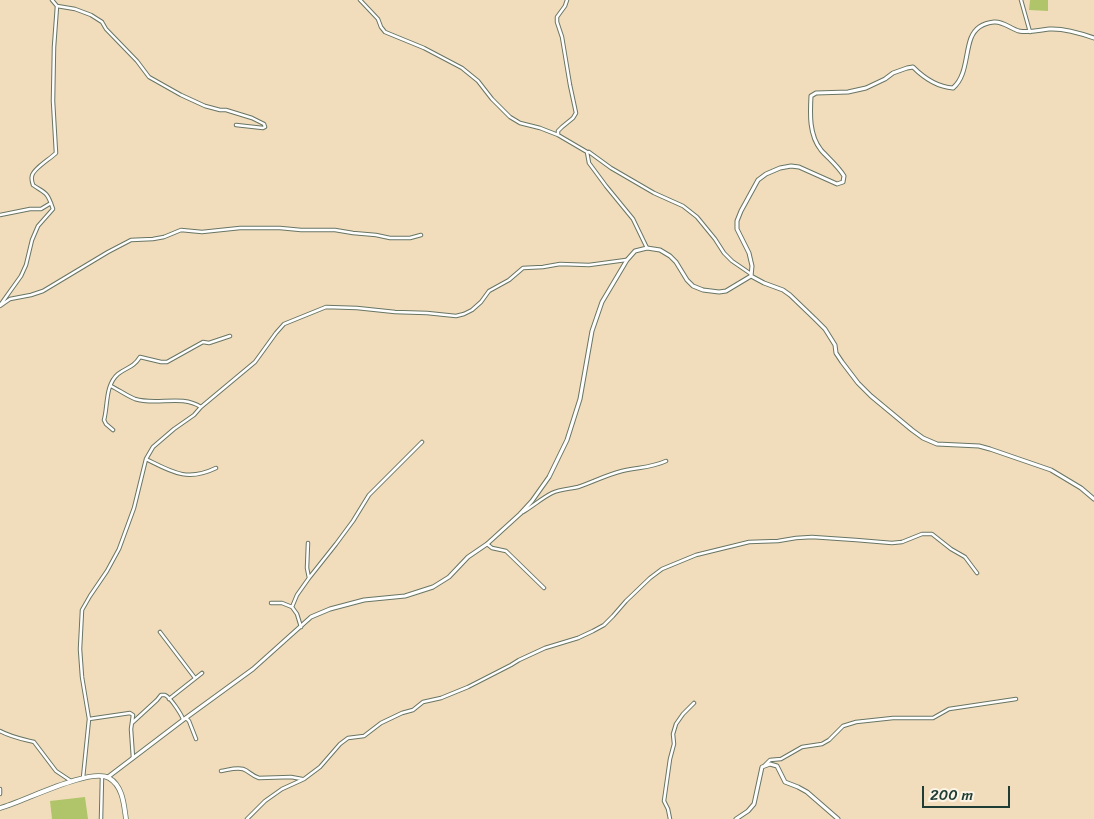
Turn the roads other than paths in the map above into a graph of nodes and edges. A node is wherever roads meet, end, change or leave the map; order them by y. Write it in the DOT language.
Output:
graph roads {
  1 [pos="52,0"];
  2 [pos="360,0"];
  3 [pos="567,0"];
  4 [pos="1021,0"];
  5 [pos="57,6"];
  6 [pos="1030,32"];
  7 [pos="1094,38"];
  8 [pos="236,125"];
  9 [pos="558,135"];
  10 [pos="587,152"];
  11 [pos="51,203"];
  12 [pos="0,214"];
  13 [pos="421,235"];
  14 [pos="647,248"];
  15 [pos="627,260"];
  16 [pos="751,275"];
  17 [pos="0,306"];
  18 [pos="230,336"];
  19 [pos="111,386"];
  20 [pos="201,407"];
  21 [pos="113,430"];
  22 [pos="422,442"];
  23 [pos="146,459"];
  24 [pos="666,461"];
  25 [pos="216,468"];
  26 [pos="1094,499"];
  27 [pos="520,514"];
  28 [pos="308,543"];
  29 [pos="487,544"];
  30 [pos="977,573"];
  31 [pos="309,578"];
  32 [pos="544,588"];
  33 [pos="271,603"];
  34 [pos="292,607"];
  35 [pos="301,626"];
  36 [pos="160,632"];
  37 [pos="202,673"];
  38 [pos="195,678"];
  39 [pos="169,699"];
  40 [pos="1016,699"];
  41 [pos="694,703"];
  42 [pos="184,719"];
  43 [pos="89,720"];
  44 [pos="131,724"];
  45 [pos="0,731"];
  46 [pos="196,739"];
  47 [pos="133,759"];
  48 [pos="762,767"];
  49 [pos="221,771"];
  50 [pos="102,776"];
  51 [pos="108,777"];
  52 [pos="83,778"];
  53 [pos="304,779"];
  54 [pos="71,782"];
  55 [pos="0,789"];
  56 [pos="0,794"];
  57 [pos="0,808"];
  58 [pos="101,819"];
  59 [pos="126,819"];
  60 [pos="247,819"];
  61 [pos="670,819"];
  62 [pos="736,819"];
  63 [pos="838,819"];
  1 -- 5 [label="street"];
  2 -- 9 [label="street"];
  3 -- 9 [label="street"];
  4 -- 6 [label="street"];
  5 -- 8 [label="street"];
  5 -- 11 [label="street"];
  6 -- 7 [label="street"];
  6 -- 16 [label="street"];
  9 -- 10 [label="street"];
  10 -- 14 [label="street"];
  10 -- 16 [label="street"];
  11 -- 12 [label="street"];
  11 -- 17 [label="street"];
  13 -- 17 [label="street"];
  14 -- 15 [label="street"];
  14 -- 16 [label="street"];
  15 -- 20 [label="street"];
  15 -- 27 [label="street"];
  16 -- 26 [label="street"];
  18 -- 19 [label="street"];
  19 -- 20 [label="street"];
  19 -- 21 [label="street"];
  20 -- 23 [label="street"];
  22 -- 31 [label="street"];
  23 -- 25 [label="street"];
  23 -- 43 [label="street"];
  24 -- 27 [label="street"];
  27 -- 29 [label="street"];
  28 -- 31 [label="street"];
  29 -- 32 [label="street"];
  29 -- 35 [label="street"];
  30 -- 53 [label="street"];
  31 -- 34 [label="street"];
  33 -- 34 [label="street"];
  34 -- 35 [label="street"];
  35 -- 42 [label="street"];
  36 -- 38 [label="street"];
  37 -- 38 [label="street"];
  38 -- 39 [label="street"];
  39 -- 42 [label="street"];
  39 -- 44 [label="street"];
  40 -- 48 [label="street"];
  41 -- 61 [label="street"];
  42 -- 46 [label="street"];
  42 -- 47 [label="street"];
  43 -- 44 [label="street"];
  43 -- 52 [label="street"];
  44 -- 47 [label="street"];
  45 -- 54 [label="street"];
  47 -- 51 [label="street"];
  48 -- 62 [label="street"];
  48 -- 63 [label="street"];
  49 -- 53 [label="street"];
  50 -- 51 [label="main road"];
  50 -- 52 [label="main road"];
  50 -- 58 [label="street"];
  51 -- 59 [label="main road"];
  52 -- 54 [label="main road"];
  53 -- 60 [label="street"];
  54 -- 57 [label="main road"];
  55 -- 56 [label="street"];
}
